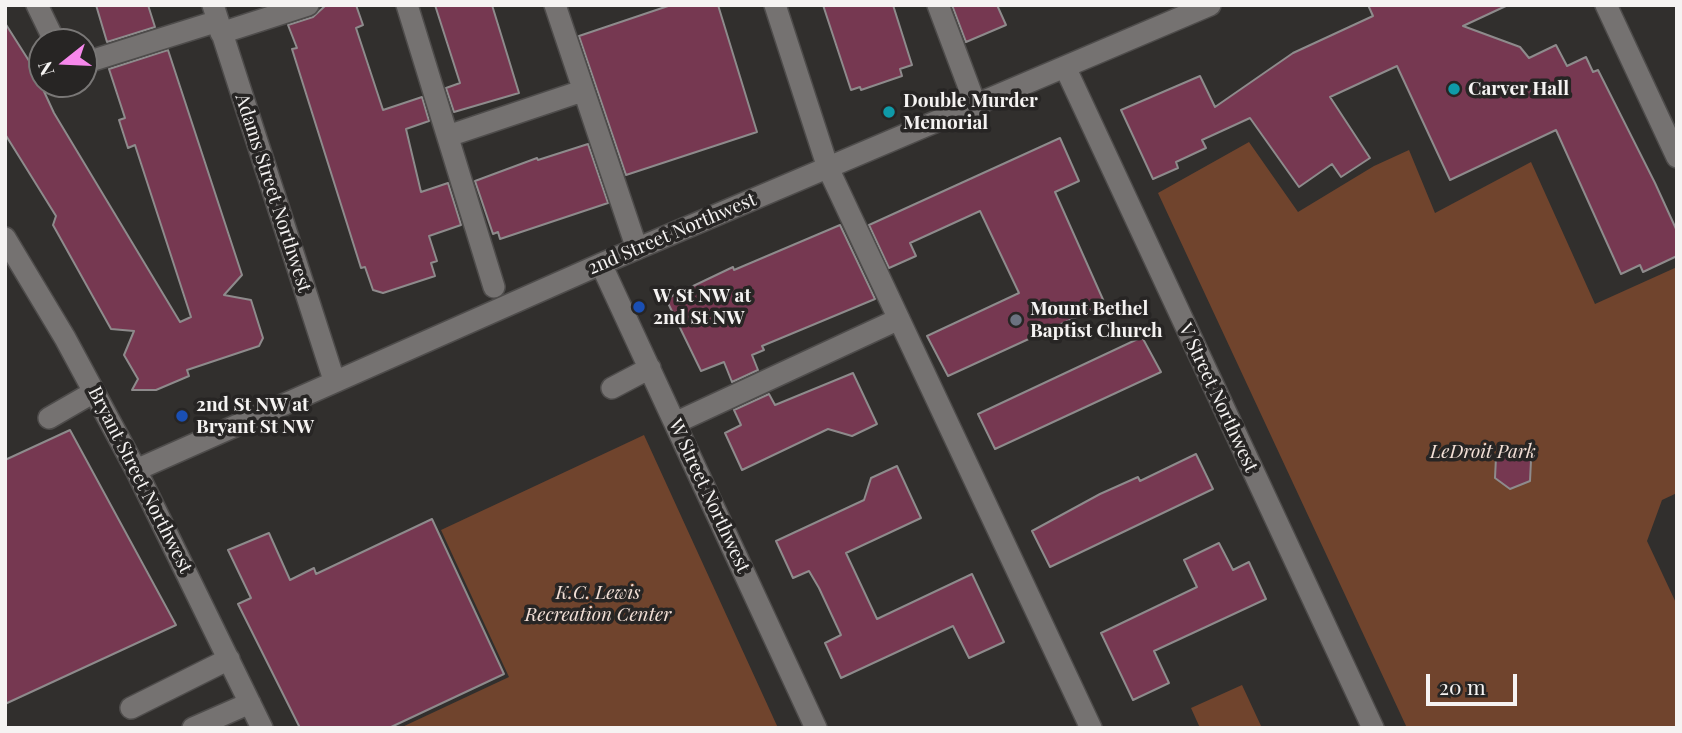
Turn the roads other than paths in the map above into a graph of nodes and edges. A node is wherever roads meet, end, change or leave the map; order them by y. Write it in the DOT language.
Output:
graph roads {
  1 [pos="37,5"];
  2 [pos="308,5"];
  3 [pos="407,5"];
  4 [pos="555,5"];
  5 [pos="775,5"];
  6 [pos="938,5"];
  7 [pos="1210,5"];
  8 [pos="1606,5"];
  9 [pos="217,20"];
  10 [pos="48,28"];
  11 [pos="98,58"];
  12 [pos="1065,67"];
  13 [pos="582,91"];
  14 [pos="976,106"];
  15 [pos="447,136"];
  16 [pos="1677,157"];
  17 [pos="828,168"];
  18 [pos="5,239"];
  19 [pos="637,249"];
  20 [pos="601,264"];
  21 [pos="494,287"];
  22 [pos="899,319"];
  23 [pos="650,368"];
  24 [pos="334,380"];
  25 [pos="612,388"];
  26 [pos="94,392"];
  27 [pos="49,418"];
  28 [pos="675,423"];
  29 [pos="136,470"];
  30 [pos="229,659"];
  31 [pos="250,703"];
  32 [pos="131,708"];
  33 [pos="193,728"];
  34 [pos="262,728"];
  35 [pos="817,728"];
  36 [pos="1091,728"];
  37 [pos="1373,728"];
  1 -- 10 [label="street"];
  2 -- 9 [label="street"];
  3 -- 15 [label="street"];
  4 -- 13 [label="street"];
  5 -- 17 [label="street"];
  6 -- 14 [label="street"];
  7 -- 12 [label="street, 2nd Street Northwest"];
  8 -- 16 [label="street"];
  9 -- 11 [label="street"];
  9 -- 24 [label="street, Adams Street Northwest"];
  12 -- 14 [label="street, 2nd Street Northwest"];
  12 -- 37 [label="street, V Street Northwest"];
  13 -- 15 [label="street"];
  13 -- 19 [label="street"];
  14 -- 17 [label="street, 2nd Street Northwest"];
  15 -- 21 [label="street"];
  17 -- 19 [label="street, 2nd Street Northwest"];
  17 -- 22 [label="street"];
  18 -- 26 [label="street, Bryant Street Northwest"];
  19 -- 20 [label="street, 2nd Street Northwest"];
  20 -- 23 [label="street, W Street Northwest"];
  20 -- 24 [label="street, 2nd Street Northwest"];
  22 -- 28 [label="street"];
  22 -- 36 [label="street"];
  23 -- 25 [label="street"];
  23 -- 28 [label="street, W Street Northwest"];
  24 -- 29 [label="street, 2nd Street Northwest"];
  26 -- 27 [label="street"];
  26 -- 29 [label="street, Bryant Street Northwest"];
  28 -- 35 [label="street, W Street Northwest"];
  29 -- 30 [label="street, Bryant Street Northwest"];
  30 -- 31 [label="street, Bryant Street Northwest"];
  30 -- 32 [label="street"];
  31 -- 33 [label="street"];
  31 -- 34 [label="street, Bryant Street Northwest"];
}
